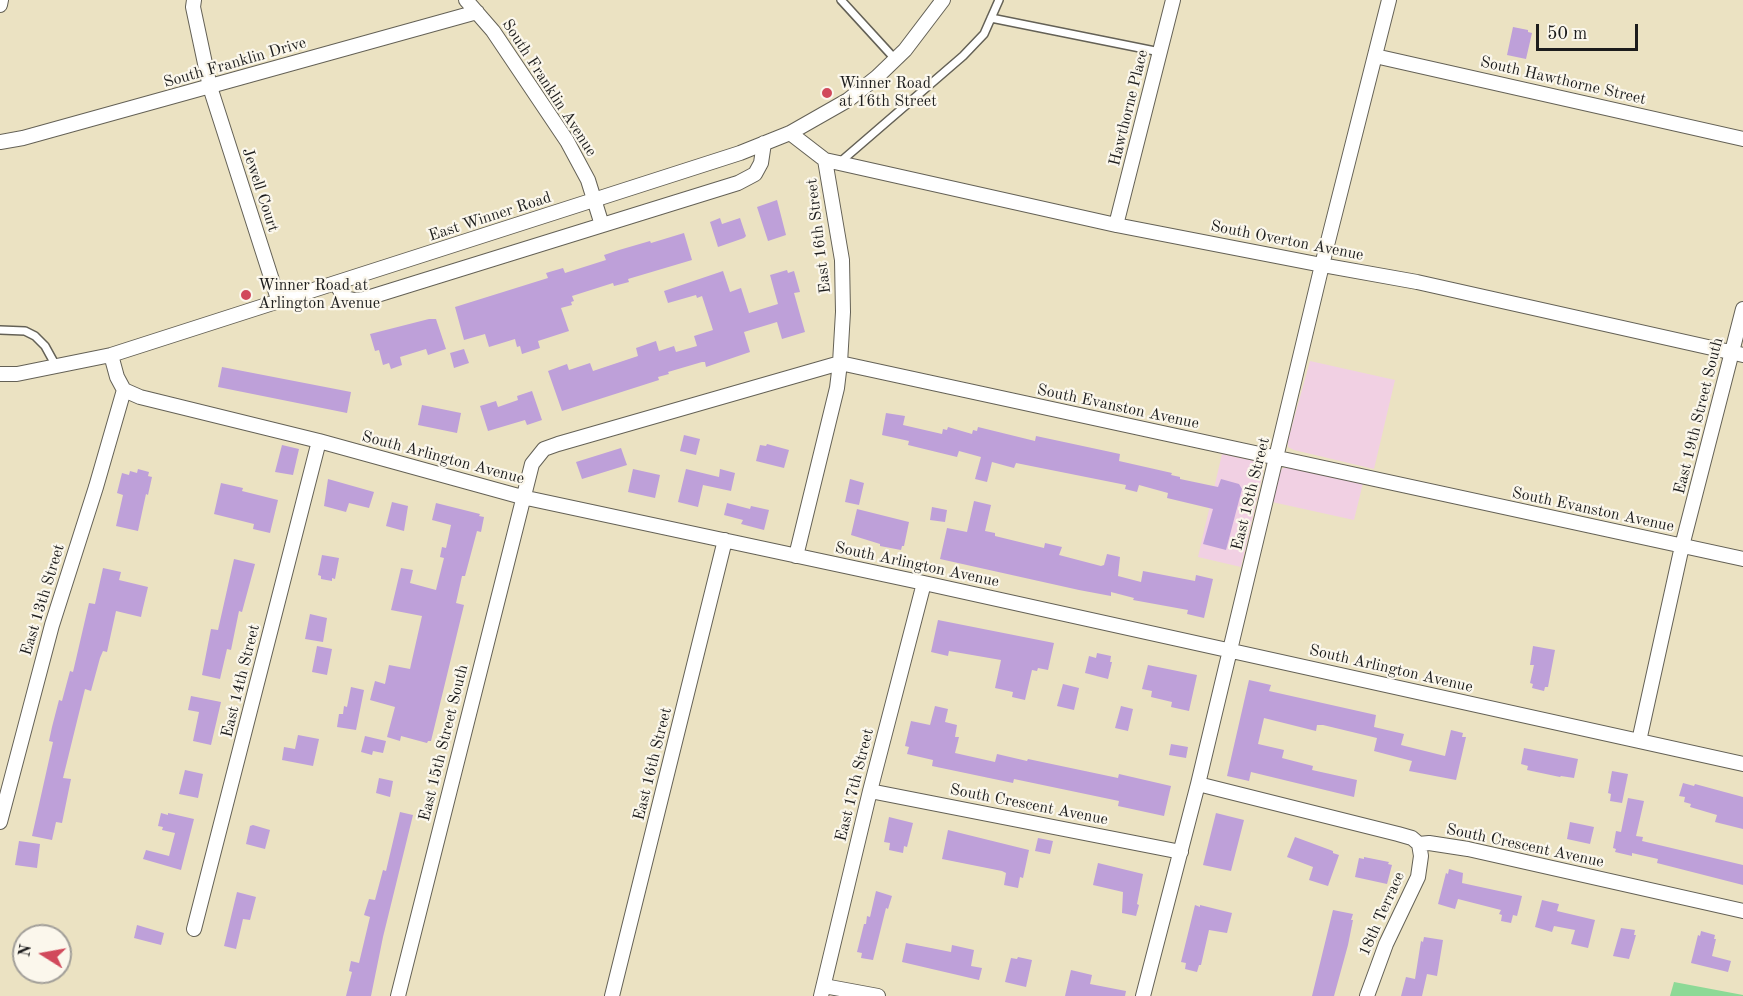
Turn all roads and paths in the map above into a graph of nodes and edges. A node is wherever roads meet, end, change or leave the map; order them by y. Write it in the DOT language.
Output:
graph roads {
  1 [pos="1,0"];
  2 [pos="194,0"];
  3 [pos="466,0"];
  4 [pos="841,0"];
  5 [pos="943,0"];
  6 [pos="999,0"];
  7 [pos="1173,0"];
  8 [pos="1389,0"];
  9 [pos="0,5"];
  10 [pos="477,12"];
  11 [pos="991,18"];
  12 [pos="1160,52"];
  13 [pos="1375,56"];
  14 [pos="895,59"];
  15 [pos="210,87"];
  16 [pos="790,132"];
  17 [pos="1743,138"];
  18 [pos="0,142"];
  19 [pos="764,144"];
  20 [pos="832,162"];
  21 [pos="595,200"];
  22 [pos="602,225"];
  23 [pos="1116,225"];
  24 [pos="1322,265"];
  25 [pos="336,284"];
  26 [pos="279,302"];
  27 [pos="1743,309"];
  28 [pos="0,330"];
  29 [pos="1738,354"];
  30 [pos="111,355"];
  31 [pos="840,363"];
  32 [pos="56,366"];
  33 [pos="0,374"];
  34 [pos="124,390"];
  35 [pos="319,441"];
  36 [pos="1276,459"];
  37 [pos="522,497"];
  38 [pos="725,540"];
  39 [pos="1683,546"];
  40 [pos="796,556"];
  41 [pos="1743,559"];
  42 [pos="924,583"];
  43 [pos="1230,650"];
  44 [pos="1639,741"];
  45 [pos="1743,764"];
  46 [pos="1198,784"];
  47 [pos="870,791"];
  48 [pos="0,822"];
  49 [pos="1419,844"];
  50 [pos="1181,852"];
  51 [pos="1743,911"];
  52 [pos="194,929"];
  53 [pos="822,991"];
  54 [pos="398,996"];
  55 [pos="612,996"];
  56 [pos="878,996"];
  57 [pos="1143,996"];
  58 [pos="1367,996"];
  1 -- 9 [label="street"];
  2 -- 15 [label="street, Jewell Court"];
  3 -- 10 [label="street, South Franklin Avenue"];
  4 -- 14 [label="lane"];
  5 -- 14 [label="street, East Winner Road"];
  6 -- 11 [label="lane"];
  7 -- 12 [label="street, Hawthorne Place"];
  8 -- 13 [label="street, East 18th Street"];
  10 -- 15 [label="street, South Franklin Drive"];
  10 -- 21 [label="street, South Franklin Avenue"];
  11 -- 12 [label="lane"];
  11 -- 20 [label="lane"];
  12 -- 23 [label="street, Hawthorne Place"];
  13 -- 17 [label="street, South Hawthorne Street"];
  13 -- 24 [label="street, East 18th Street"];
  14 -- 16 [label="street, East Winner Road"];
  15 -- 18 [label="street, South Franklin Drive"];
  15 -- 26 [label="street, Jewell Court"];
  16 -- 19 [label="street, East Winner Road"];
  16 -- 20 [label="street"];
  19 -- 21 [label="street, East Winner Road"];
  19 -- 22 [label="street"];
  20 -- 23 [label="street, South Overton Avenue"];
  20 -- 31 [label="street, East 16th Street"];
  21 -- 22 [label="street, South Franklin Avenue"];
  21 -- 25 [label="street, East Winner Road"];
  22 -- 25 [label="street"];
  23 -- 24 [label="street, South Overton Avenue"];
  24 -- 29 [label="street, South Overton Avenue"];
  24 -- 36 [label="street, East 18th Street"];
  25 -- 26 [label="street, East Winner Road"];
  26 -- 30 [label="street, East Winner Road"];
  27 -- 29 [label="street, East 19th Street South"];
  28 -- 32 [label="lane"];
  29 -- 39 [label="street, East 19th Street South"];
  30 -- 32 [label="street, East Winner Road"];
  30 -- 34 [label="street"];
  31 -- 36 [label="street, South Evanston Avenue"];
  31 -- 37 [label="street, South Evanston Avenue"];
  31 -- 40 [label="street, East 16th Street"];
  32 -- 33 [label="street, East Winner Road"];
  34 -- 35 [label="street, South Arlington Avenue"];
  34 -- 48 [label="street, East 13th Street"];
  35 -- 37 [label="street, South Arlington Avenue"];
  35 -- 52 [label="street, East 14th Street"];
  36 -- 39 [label="street, South Evanston Avenue"];
  36 -- 43 [label="street, East 18th Street"];
  37 -- 38 [label="street, South Arlington Avenue"];
  37 -- 54 [label="street, East 15th Street South"];
  38 -- 40 [label="street, South Arlington Avenue"];
  38 -- 55 [label="street, East 16th Street"];
  39 -- 41 [label="street, South Evanston Avenue"];
  39 -- 44 [label="street, East 19th Street South"];
  40 -- 42 [label="street, South Arlington Avenue"];
  42 -- 43 [label="street, South Arlington Avenue"];
  42 -- 47 [label="street, East 17th Street"];
  43 -- 44 [label="street, South Arlington Avenue"];
  43 -- 46 [label="street, East 18th Street"];
  44 -- 45 [label="street, South Arlington Avenue"];
  46 -- 49 [label="street, South Crescent Avenue"];
  46 -- 50 [label="street, East 18th Street"];
  47 -- 50 [label="street, South Crescent Avenue"];
  47 -- 53 [label="street, East 17th Street"];
  49 -- 51 [label="street, South Crescent Avenue"];
  49 -- 58 [label="street, 18th Terrace"];
  50 -- 57 [label="street, East 18th Street"];
  53 -- 56 [label="street"];
}
